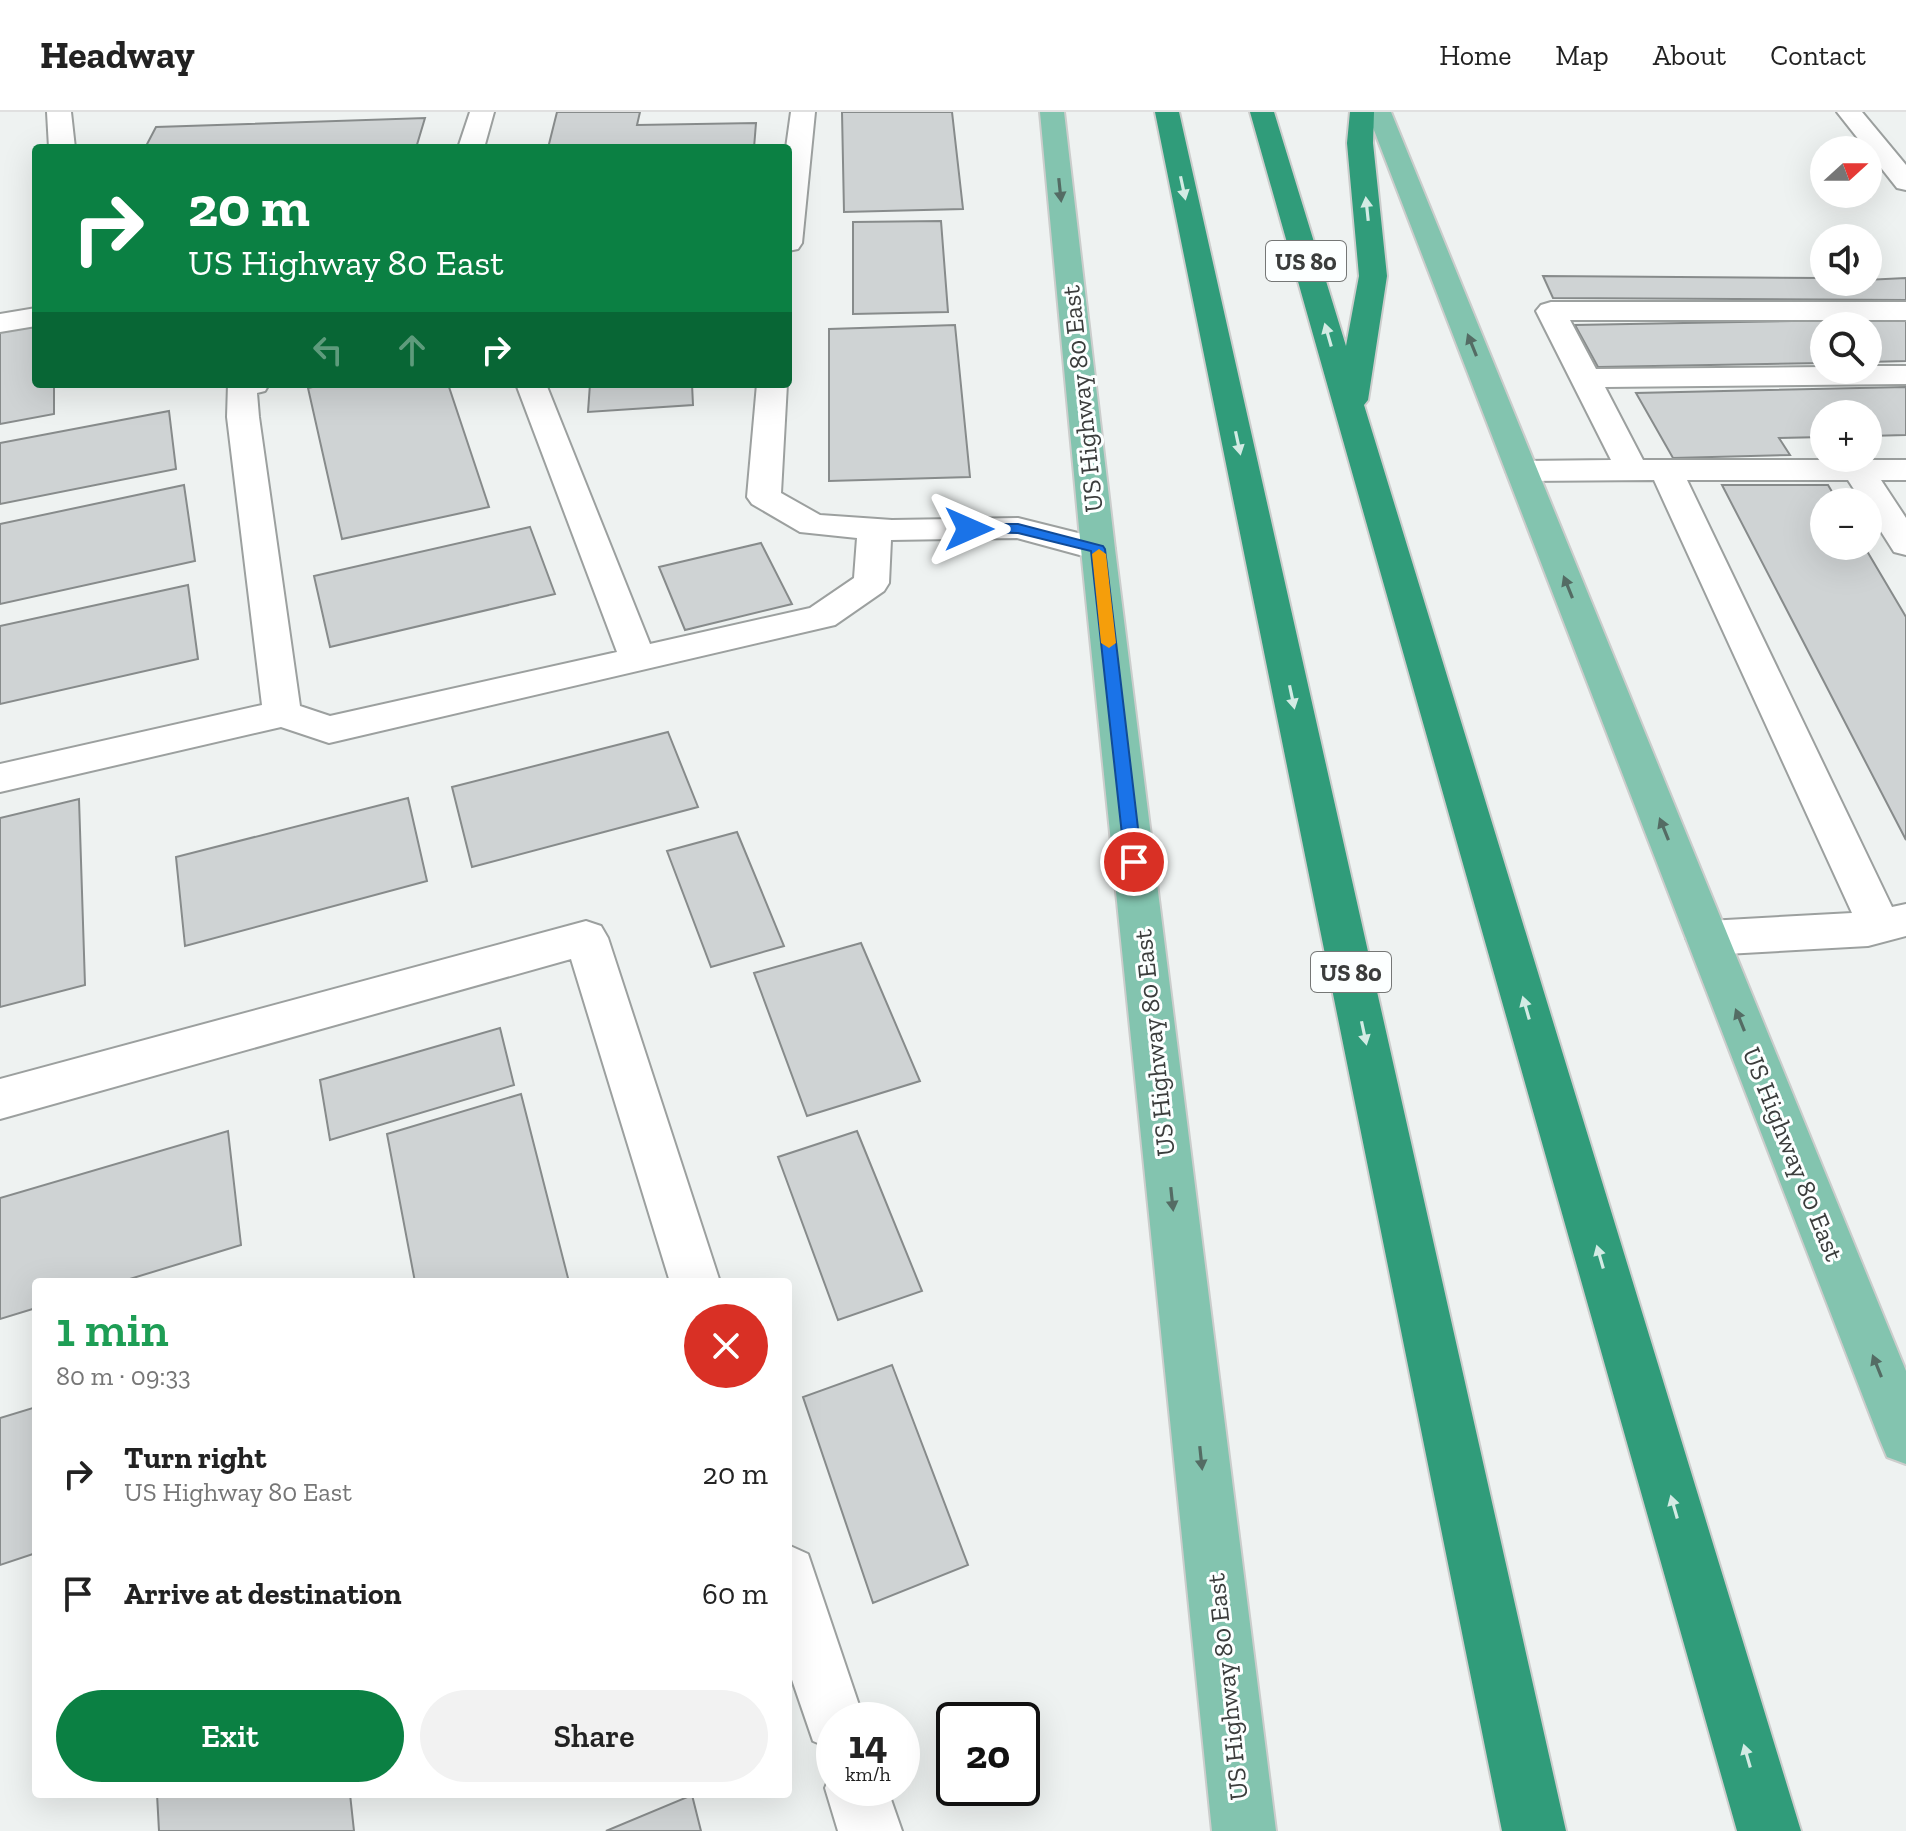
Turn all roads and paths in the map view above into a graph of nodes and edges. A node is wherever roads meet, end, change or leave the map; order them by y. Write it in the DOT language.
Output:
graph roads {
  1 [pos="59,112"];
  2 [pos="482,112"];
  3 [pos="803,112"];
  4 [pos="1052,112"];
  5 [pos="1167,112"];
  6 [pos="1262,112"];
  7 [pos="1362,112"];
  8 [pos="1379,112"];
  9 [pos="1849,112"];
  10 [pos="62,144"];
  11 [pos="472,144"];
  12 [pos="1906,182"];
  13 [pos="792,208"];
  14 [pos="1906,311"];
  15 [pos="32,318"];
  16 [pos="0,323"];
  17 [pos="1906,375"];
  18 [pos="1585,378"];
  19 [pos="241,388"];
  20 [pos="533,388"];
  21 [pos="772,388"];
  22 [pos="1350,410"];
  23 [pos="1649,470"];
  24 [pos="1810,470"];
  25 [pos="1882,470"];
  26 [pos="1906,470"];
  27 [pos="1522,471"];
  28 [pos="1859,472"];
  29 [pos="875,529"];
  30 [pos="1906,544"];
  31 [pos="1098,549"];
  32 [pos="638,659"];
  33 [pos="282,714"];
  34 [pos="0,778"];
  35 [pos="1893,923"];
  36 [pos="1708,938"];
  37 [pos="0,1099"];
  38 [pos="694,1278"];
  39 [pos="1906,1438"];
  40 [pos="792,1587"];
  41 [pos="828,1702"];
  42 [pos="862,1806"];
  43 [pos="870,1831"];
  44 [pos="1244,1831"];
  45 [pos="1534,1831"];
  46 [pos="1769,1831"];
  1 -- 10 [label="lane"];
  2 -- 11 [label="lane"];
  3 -- 13 [label="lane"];
  4 -- 31 [label="main road, US Highway 80 East, one-way"];
  5 -- 45 [label="highway, US 80, one-way"];
  22 -- 6 [label="highway, US 80, one-way"];
  22 -- 7 [label="highway, one-way"];
  27 -- 8 [label="main road, US Highway 80 East, one-way"];
  9 -- 12 [label="lane"];
  14 -- 18 [label="lane"];
  15 -- 16 [label="lane"];
  17 -- 18 [label="lane"];
  18 -- 23 [label="lane"];
  19 -- 33 [label="lane"];
  20 -- 32 [label="lane"];
  21 -- 29 [label="lane"];
  46 -- 22 [label="highway, US 80, one-way"];
  23 -- 24 [label="lane"];
  23 -- 27 [label="lane"];
  23 -- 35 [label="lane"];
  25 -- 26 [label="lane"];
  36 -- 27 [label="main road, US Highway 80 East, one-way"];
  28 -- 30 [label="lane"];
  29 -- 31 [label="lane"];
  29 -- 32 [label="lane"];
  31 -- 44 [label="main road, US Highway 80 East, one-way"];
  32 -- 33 [label="lane"];
  33 -- 34 [label="lane"];
  35 -- 36 [label="lane"];
  39 -- 36 [label="main road, US Highway 80 East, one-way"];
  37 -- 38 [label="lane"];
  40 -- 41 [label="lane"];
  42 -- 43 [label="lane"];
}
